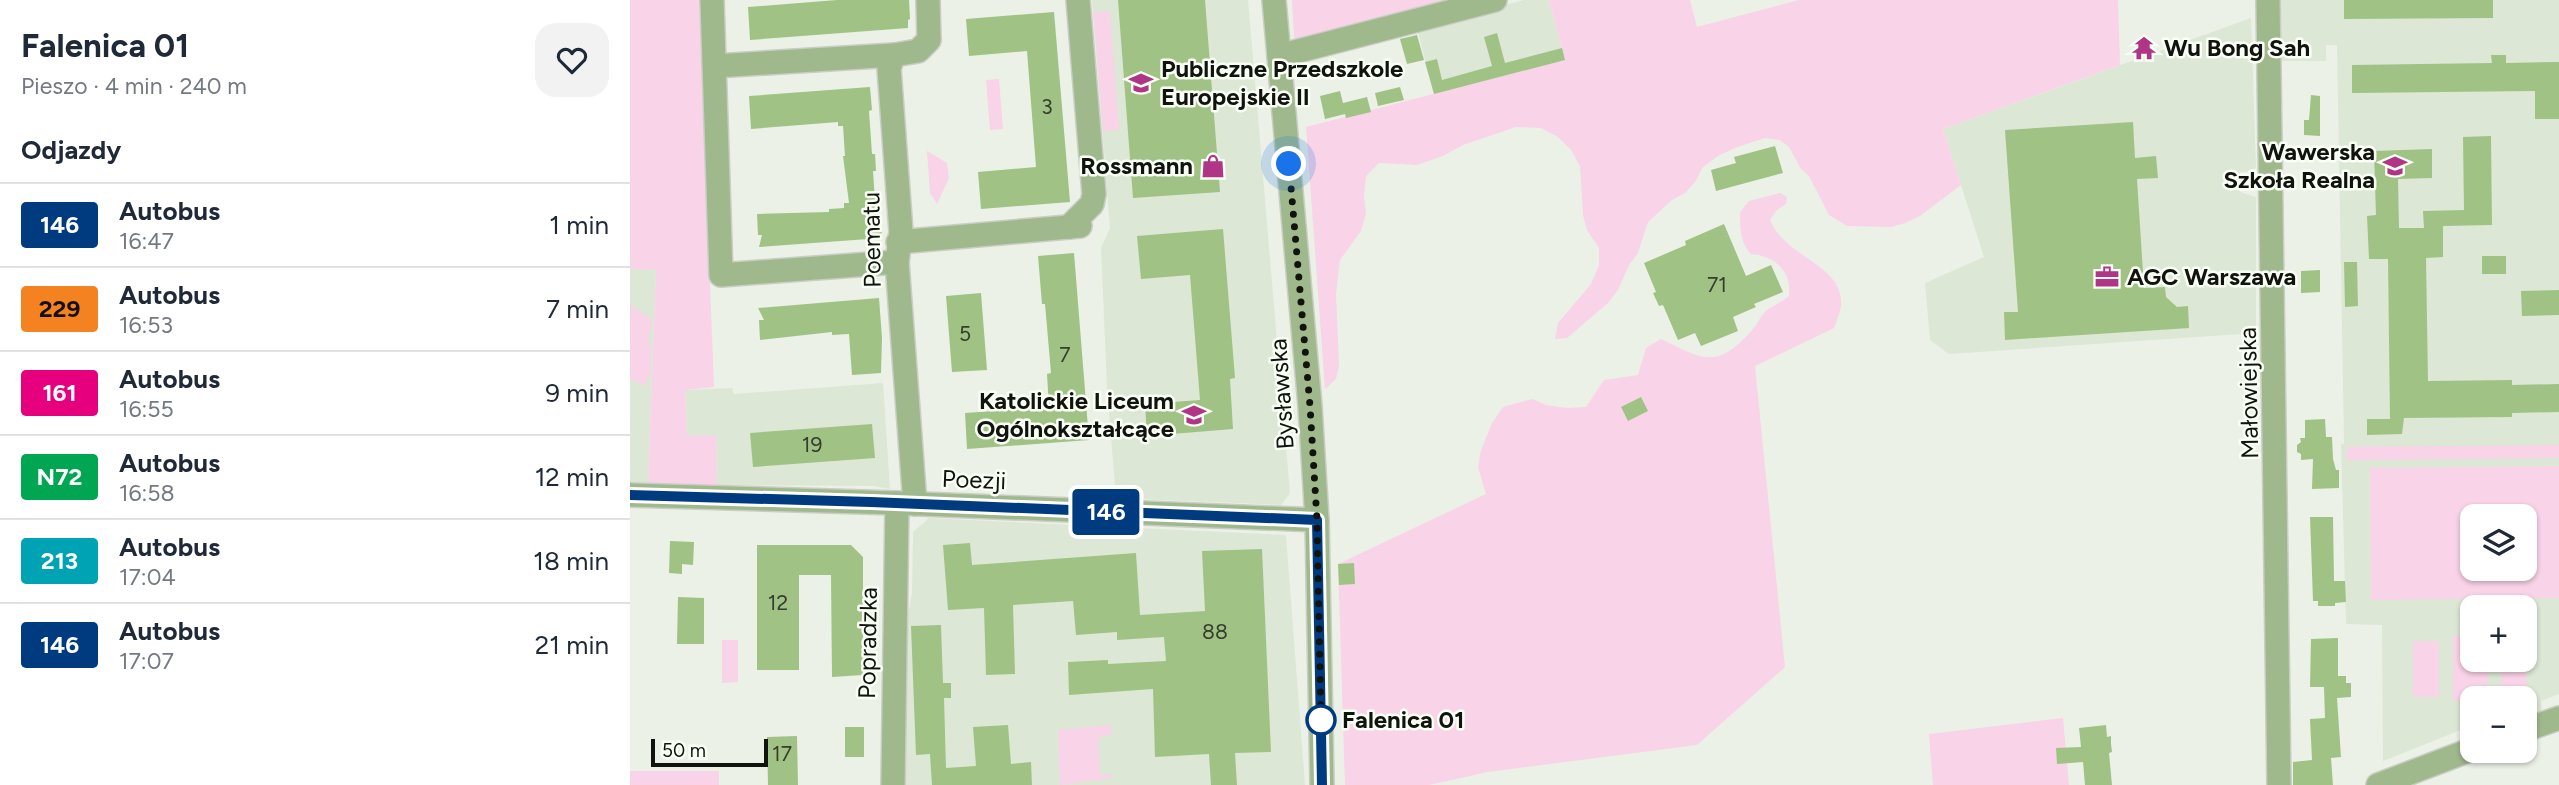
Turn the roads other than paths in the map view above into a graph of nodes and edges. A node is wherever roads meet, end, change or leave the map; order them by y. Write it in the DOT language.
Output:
graph roads {
  1 [pos="712,0"];
  2 [pos="928,0"];
  3 [pos="1078,0"];
  4 [pos="1274,0"];
  5 [pos="1495,0"];
  6 [pos="2268,0"];
  7 [pos="894,55"];
  8 [pos="1279,57"];
  9 [pos="715,66"];
  10 [pos="898,252"];
  11 [pos="630,495"];
  12 [pos="906,503"];
  13 [pos="1317,520"];
  14 [pos="2559,718"];
  15 [pos="2537,726"];
  16 [pos="2460,754"];
  17 [pos="893,785"];
  18 [pos="1322,785"];
  19 [pos="2279,785"];
  20 [pos="2378,785"];
  1 -- 9 [label="street"];
  2 -- 7 [label="street"];
  3 -- 10 [label="street"];
  4 -- 8 [label="street, Bysławska"];
  5 -- 8 [label="street"];
  6 -- 19 [label="street, Małowiejska"];
  7 -- 9 [label="street"];
  7 -- 10 [label="street, Poematu"];
  8 -- 13 [label="street, Bysławska"];
  9 -- 10 [label="street"];
  10 -- 12 [label="street, Poematu"];
  11 -- 12 [label="street, Poezji"];
  12 -- 13 [label="street, Poezji"];
  12 -- 17 [label="street, Popradzka"];
  13 -- 18 [label="street, Bysławska"];
  14 -- 15 [label="street"];
  16 -- 20 [label="street"];
}
